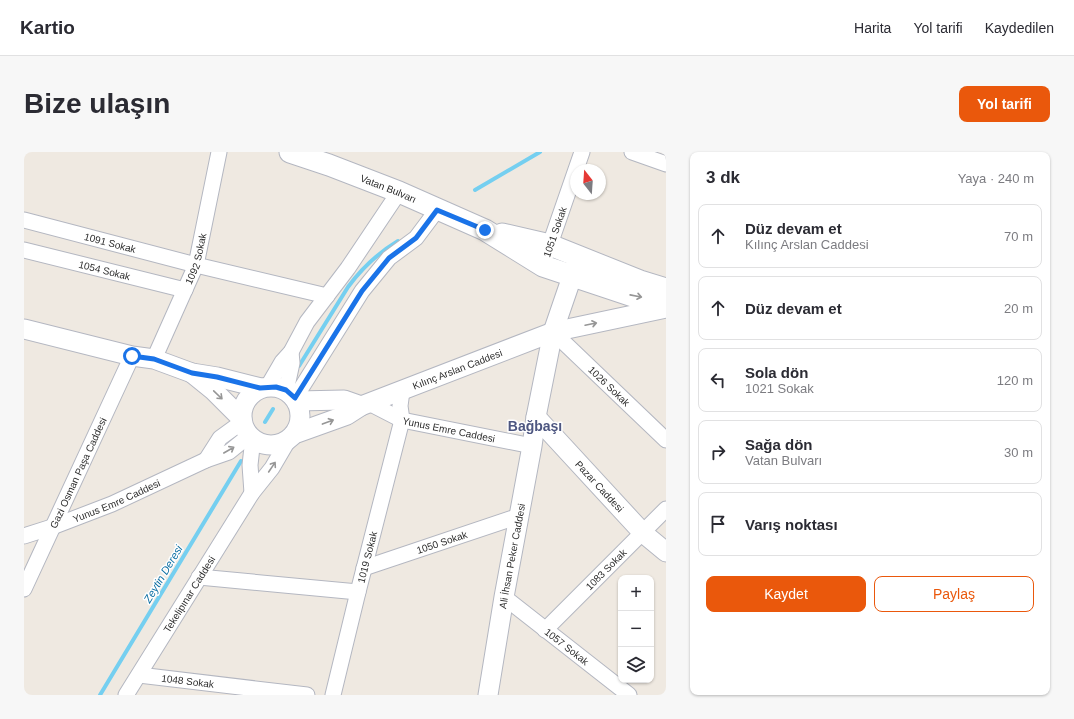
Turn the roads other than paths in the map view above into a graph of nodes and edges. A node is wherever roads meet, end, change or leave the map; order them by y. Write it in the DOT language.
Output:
graph roads {
  1 [pos="218,152"];
  2 [pos="290,152"];
  3 [pos="582,152"];
  4 [pos="632,152"];
  5 [pos="666,164"];
  6 [pos="399,192"];
  7 [pos="437,210"];
  8 [pos="24,220"];
  9 [pos="485,230"];
  10 [pos="550,245"];
  11 [pos="24,250"];
  12 [pos="196,265"];
  13 [pos="543,266"];
  14 [pos="576,266"];
  15 [pos="666,288"];
  16 [pos="185,290"];
  17 [pos="327,296"];
  18 [pos="666,299"];
  19 [pos="666,308"];
  20 [pos="24,329"];
  21 [pos="553,332"];
  22 [pos="291,352"];
  23 [pos="132,356"];
  24 [pos="154,359"];
  25 [pos="192,373"];
  26 [pos="264,387"];
  27 [pos="402,391"];
  28 [pos="293,397"];
  29 [pos="365,405"];
  30 [pos="536,417"];
  31 [pos="402,420"];
  32 [pos="247,428"];
  33 [pos="291,437"];
  34 [pos="666,440"];
  35 [pos="532,446"];
  36 [pos="252,493"];
  37 [pos="666,509"];
  38 [pos="519,516"];
  39 [pos="52,527"];
  40 [pos="643,533"];
  41 [pos="24,536"];
  42 [pos="666,552"];
  43 [pos="364,568"];
  44 [pos="199,577"];
  45 [pos="24,590"];
  46 [pos="358,592"];
  47 [pos="504,597"];
  48 [pos="545,630"];
  49 [pos="139,675"];
  50 [pos="126,695"];
  51 [pos="307,695"];
  52 [pos="333,695"];
  53 [pos="488,695"];
  54 [pos="629,695"];
  1 -- 12 [label="street, 1092 Sokak"];
  2 -- 6 [label="main road, Vatan Bulvarı"];
  3 -- 10 [label="street, 1051 Sokak"];
  4 -- 5 [label="street"];
  6 -- 7 [label="main road, Vatan Bulvarı"];
  6 -- 17 [label="street"];
  7 -- 9 [label="main road, Vatan Bulvarı"];
  7 -- 28 [label="street"];
  8 -- 12 [label="street, 1091 Sokak"];
  9 -- 10 [label="main road, Vatan Bulvarı"];
  9 -- 13 [label="main road, Vatan Bulvarı"];
  10 -- 13 [label="street, 1051 Sokak"];
  10 -- 14 [label="main road, Vatan Bulvarı"];
  11 -- 16 [label="street, 1054 Sokak"];
  12 -- 16 [label="street, 1092 Sokak"];
  12 -- 17 [label="street, 1091 Sokak"];
  13 -- 14 [label="main road, Vatan Bulvarı"];
  14 -- 15 [label="main road, Vatan Bulvarı"];
  14 -- 18 [label="main road, Vatan Bulvarı, one-way"];
  14 -- 21 [label="street, Ali İhsan Peker Caddesi"];
  16 -- 24 [label="street, 1092 Sokak"];
  17 -- 22 [label="street"];
  21 -- 19 [label="street, Kılınç Arslan Caddesi, one-way"];
  20 -- 23 [label="street"];
  21 -- 27 [label="street, Kılınç Arslan Caddesi"];
  21 -- 30 [label="street, Ali İhsan Peker Caddesi"];
  21 -- 34 [label="street, 1026 Sokak"];
  22 -- 26 [label="street"];
  22 -- 28 [label="street"];
  23 -- 24 [label="street"];
  23 -- 39 [label="street, Gazi Osman Paşa Caddesi"];
  24 -- 25 [label="street"];
  25 -- 26 [label="street"];
  25 -- 32 [label="street, one-way"];
  26 -- 28 [label="street"];
  26 -- 32 [label="street"];
  27 -- 29 [label="street, Kılınç Arslan Caddesi"];
  27 -- 31 [label="street, 1019 Sokak"];
  28 -- 29 [label="street"];
  28 -- 33 [label="street"];
  29 -- 31 [label="street, Yunus Emre Caddesi"];
  33 -- 29 [label="street, Kılınç Arslan Caddesi, one-way"];
  30 -- 35 [label="street, Ali İhsan Peker Caddesi"];
  30 -- 40 [label="street, Pazar Caddesi"];
  31 -- 35 [label="street, Yunus Emre Caddesi"];
  31 -- 43 [label="street, 1019 Sokak"];
  32 -- 33 [label="street"];
  32 -- 36 [label="street"];
  32 -- 39 [label="street, Yunus Emre Caddesi"];
  36 -- 33 [label="street, Tekelipınar Caddesi, one-way"];
  35 -- 38 [label="street, Ali İhsan Peker Caddesi"];
  36 -- 44 [label="street, Tekelipınar Caddesi"];
  37 -- 40 [label="street, 1083 Sokak"];
  38 -- 43 [label="street, 1050 Sokak"];
  38 -- 47 [label="street, Ali İhsan Peker Caddesi"];
  39 -- 41 [label="street, Yunus Emre Caddesi"];
  39 -- 45 [label="street, Gazi Osman Paşa Caddesi"];
  40 -- 42 [label="street, Pazar Caddesi"];
  40 -- 48 [label="street, 1083 Sokak"];
  43 -- 46 [label="street, 1019 Sokak"];
  44 -- 46 [label="street"];
  44 -- 49 [label="street, Tekelipınar Caddesi"];
  46 -- 52 [label="street, 1019 Sokak"];
  47 -- 48 [label="street, 1057 Sokak"];
  47 -- 53 [label="street, Ali İhsan Peker Caddesi"];
  48 -- 54 [label="street, 1057 Sokak"];
  49 -- 50 [label="street, Tekelipınar Caddesi"];
  49 -- 51 [label="street, 1048 Sokak"];
}
